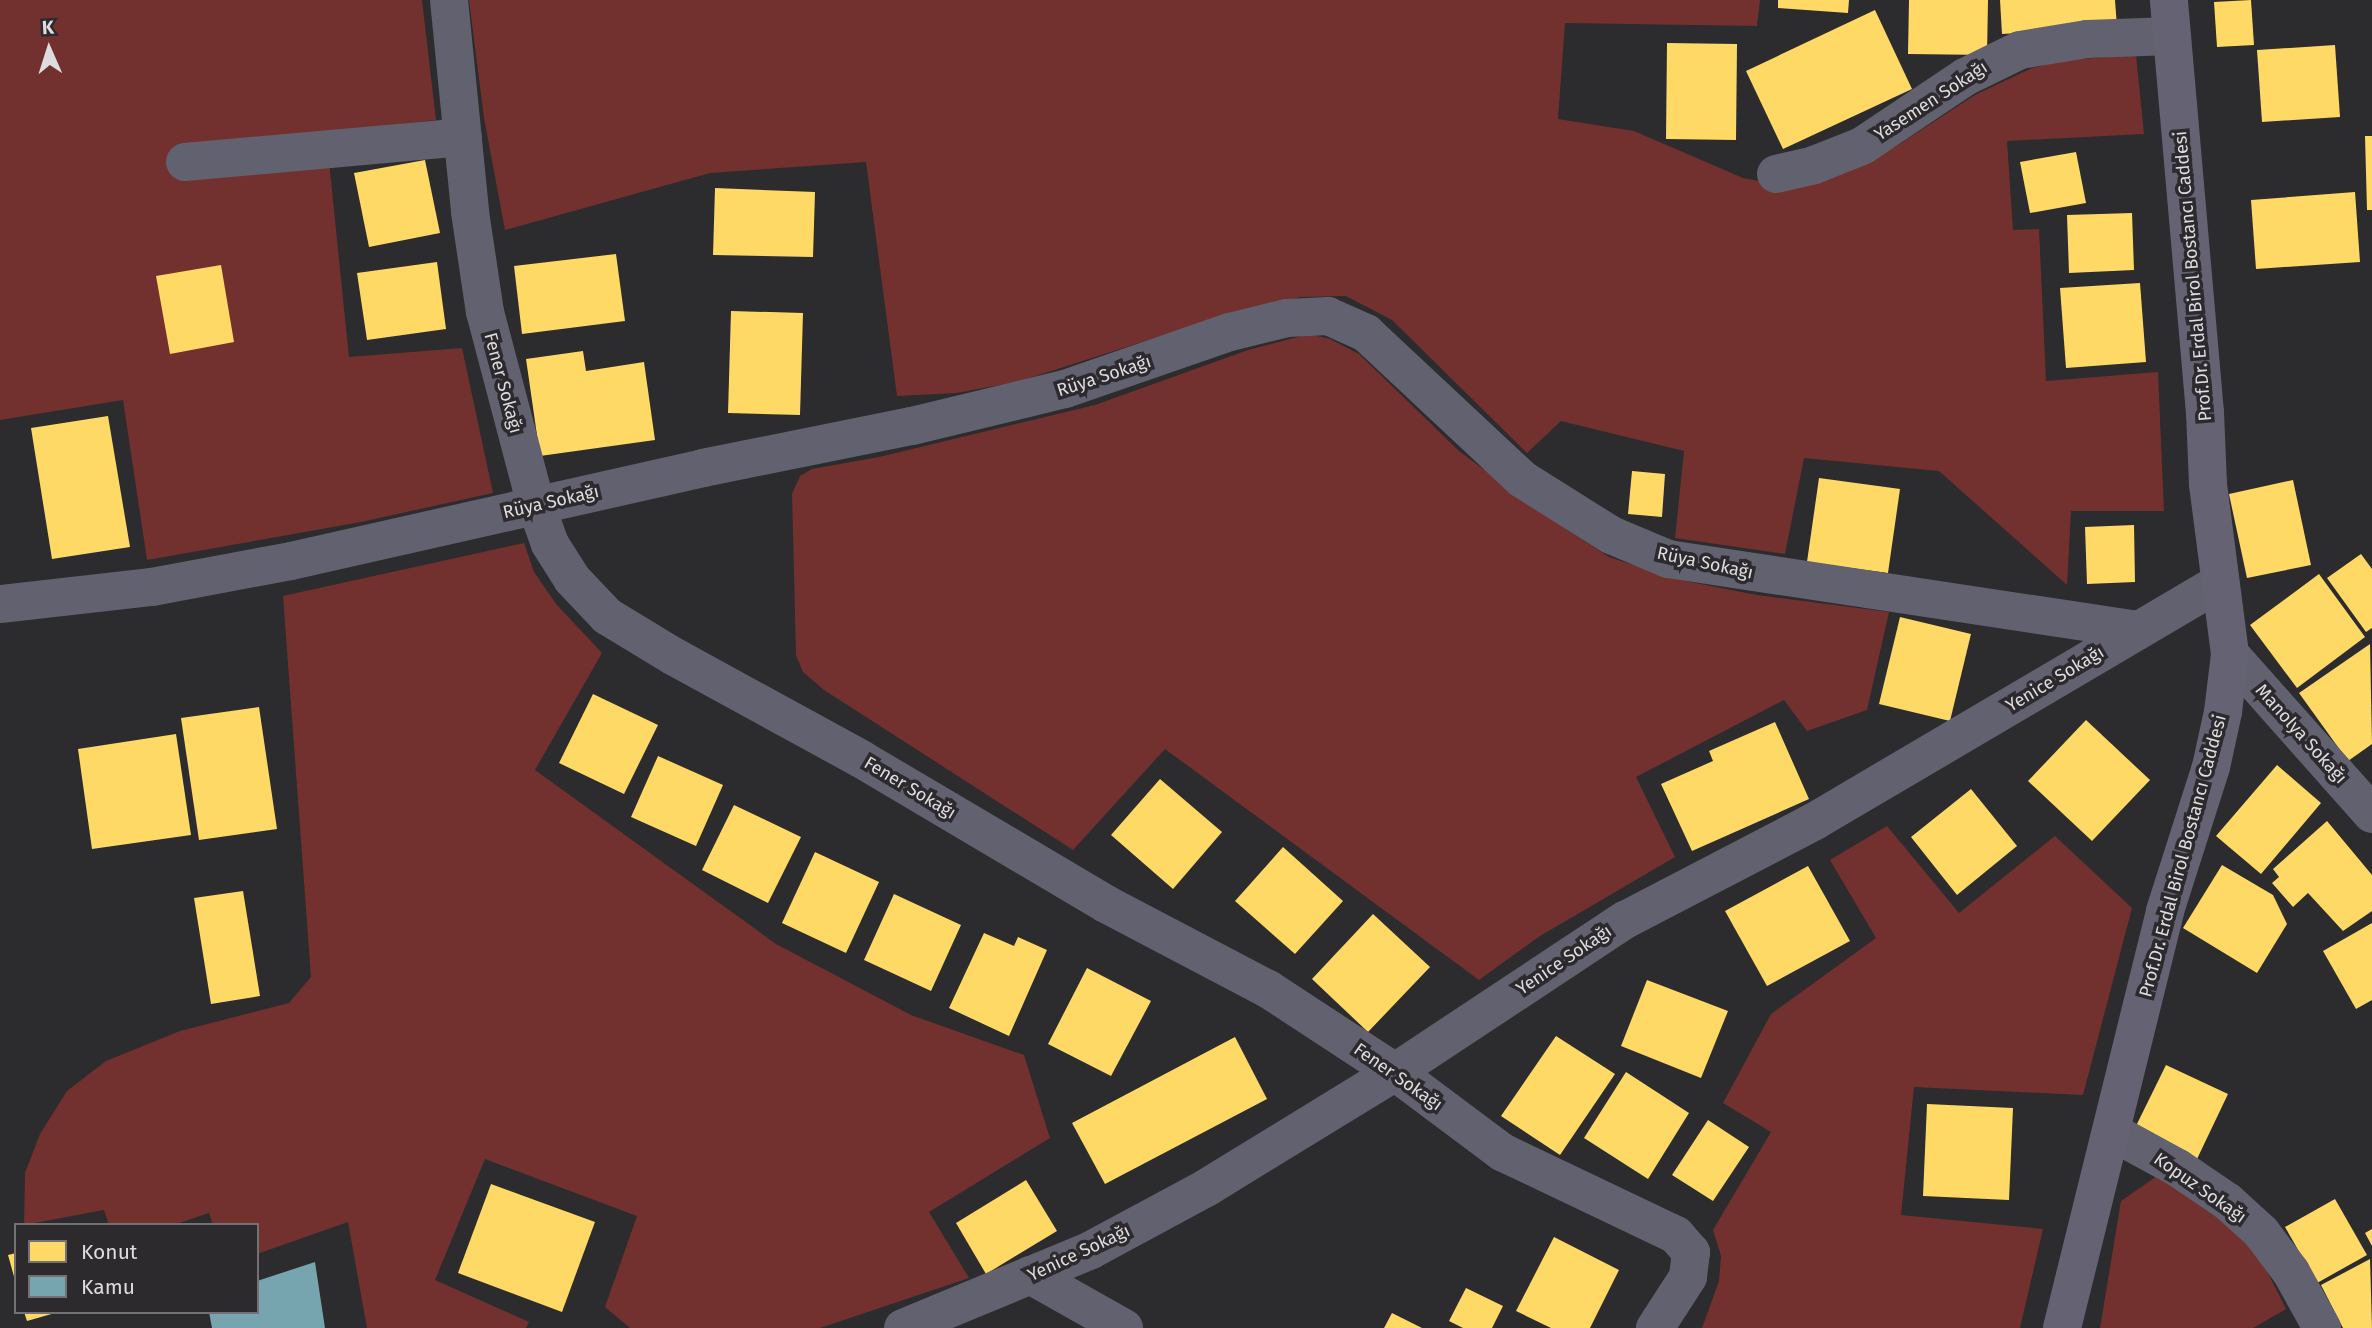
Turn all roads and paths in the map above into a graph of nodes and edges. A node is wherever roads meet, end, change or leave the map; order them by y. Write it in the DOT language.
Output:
graph roads {
  1 [pos="449,0"];
  2 [pos="2171,18"];
  3 [pos="463,137"];
  4 [pos="185,162"];
  5 [pos="1776,174"];
  6 [pos="536,505"];
  7 [pos="2220,582"];
  8 [pos="0,604"];
  9 [pos="2135,630"];
  10 [pos="2230,654"];
  11 [pos="2364,792"];
  12 [pos="1395,1072"];
  13 [pos="2112,1132"];
  14 [pos="1030,1275"];
  15 [pos="903,1328"];
  16 [pos="1124,1328"];
  17 [pos="1655,1328"];
  18 [pos="2062,1328"];
  19 [pos="2322,1328"];
  1 -- 3 [label="street, Fener Sokağı"];
  2 -- 5 [label="street, Yasemen Sokağı"];
  2 -- 7 [label="street, Prof.Dr. Erdal Birol Bostancı Caddesi"];
  3 -- 4 [label="street"];
  3 -- 6 [label="street, Fener Sokağı"];
  6 -- 8 [label="street, Rüya Sokağı"];
  6 -- 9 [label="street, Rüya Sokağı"];
  6 -- 12 [label="street, Fener Sokağı"];
  7 -- 9 [label="street, Yenice Sokağı"];
  7 -- 10 [label="street, Prof.Dr. Erdal Birol Bostancı Caddesi"];
  9 -- 12 [label="street, Yenice Sokağı"];
  10 -- 11 [label="street, Manolya Sokağı"];
  10 -- 13 [label="street, Prof.Dr. Erdal Birol Bostancı Caddesi"];
  12 -- 14 [label="street, Yenice Sokağı"];
  12 -- 17 [label="street, Fener Sokağı"];
  13 -- 18 [label="street, Prof.Dr. Erdal Birol Bostancı Caddesi"];
  13 -- 19 [label="street, Kopuz Sokağı"];
  14 -- 15 [label="street, Yenice Sokağı"];
  14 -- 16 [label="street"];
}
